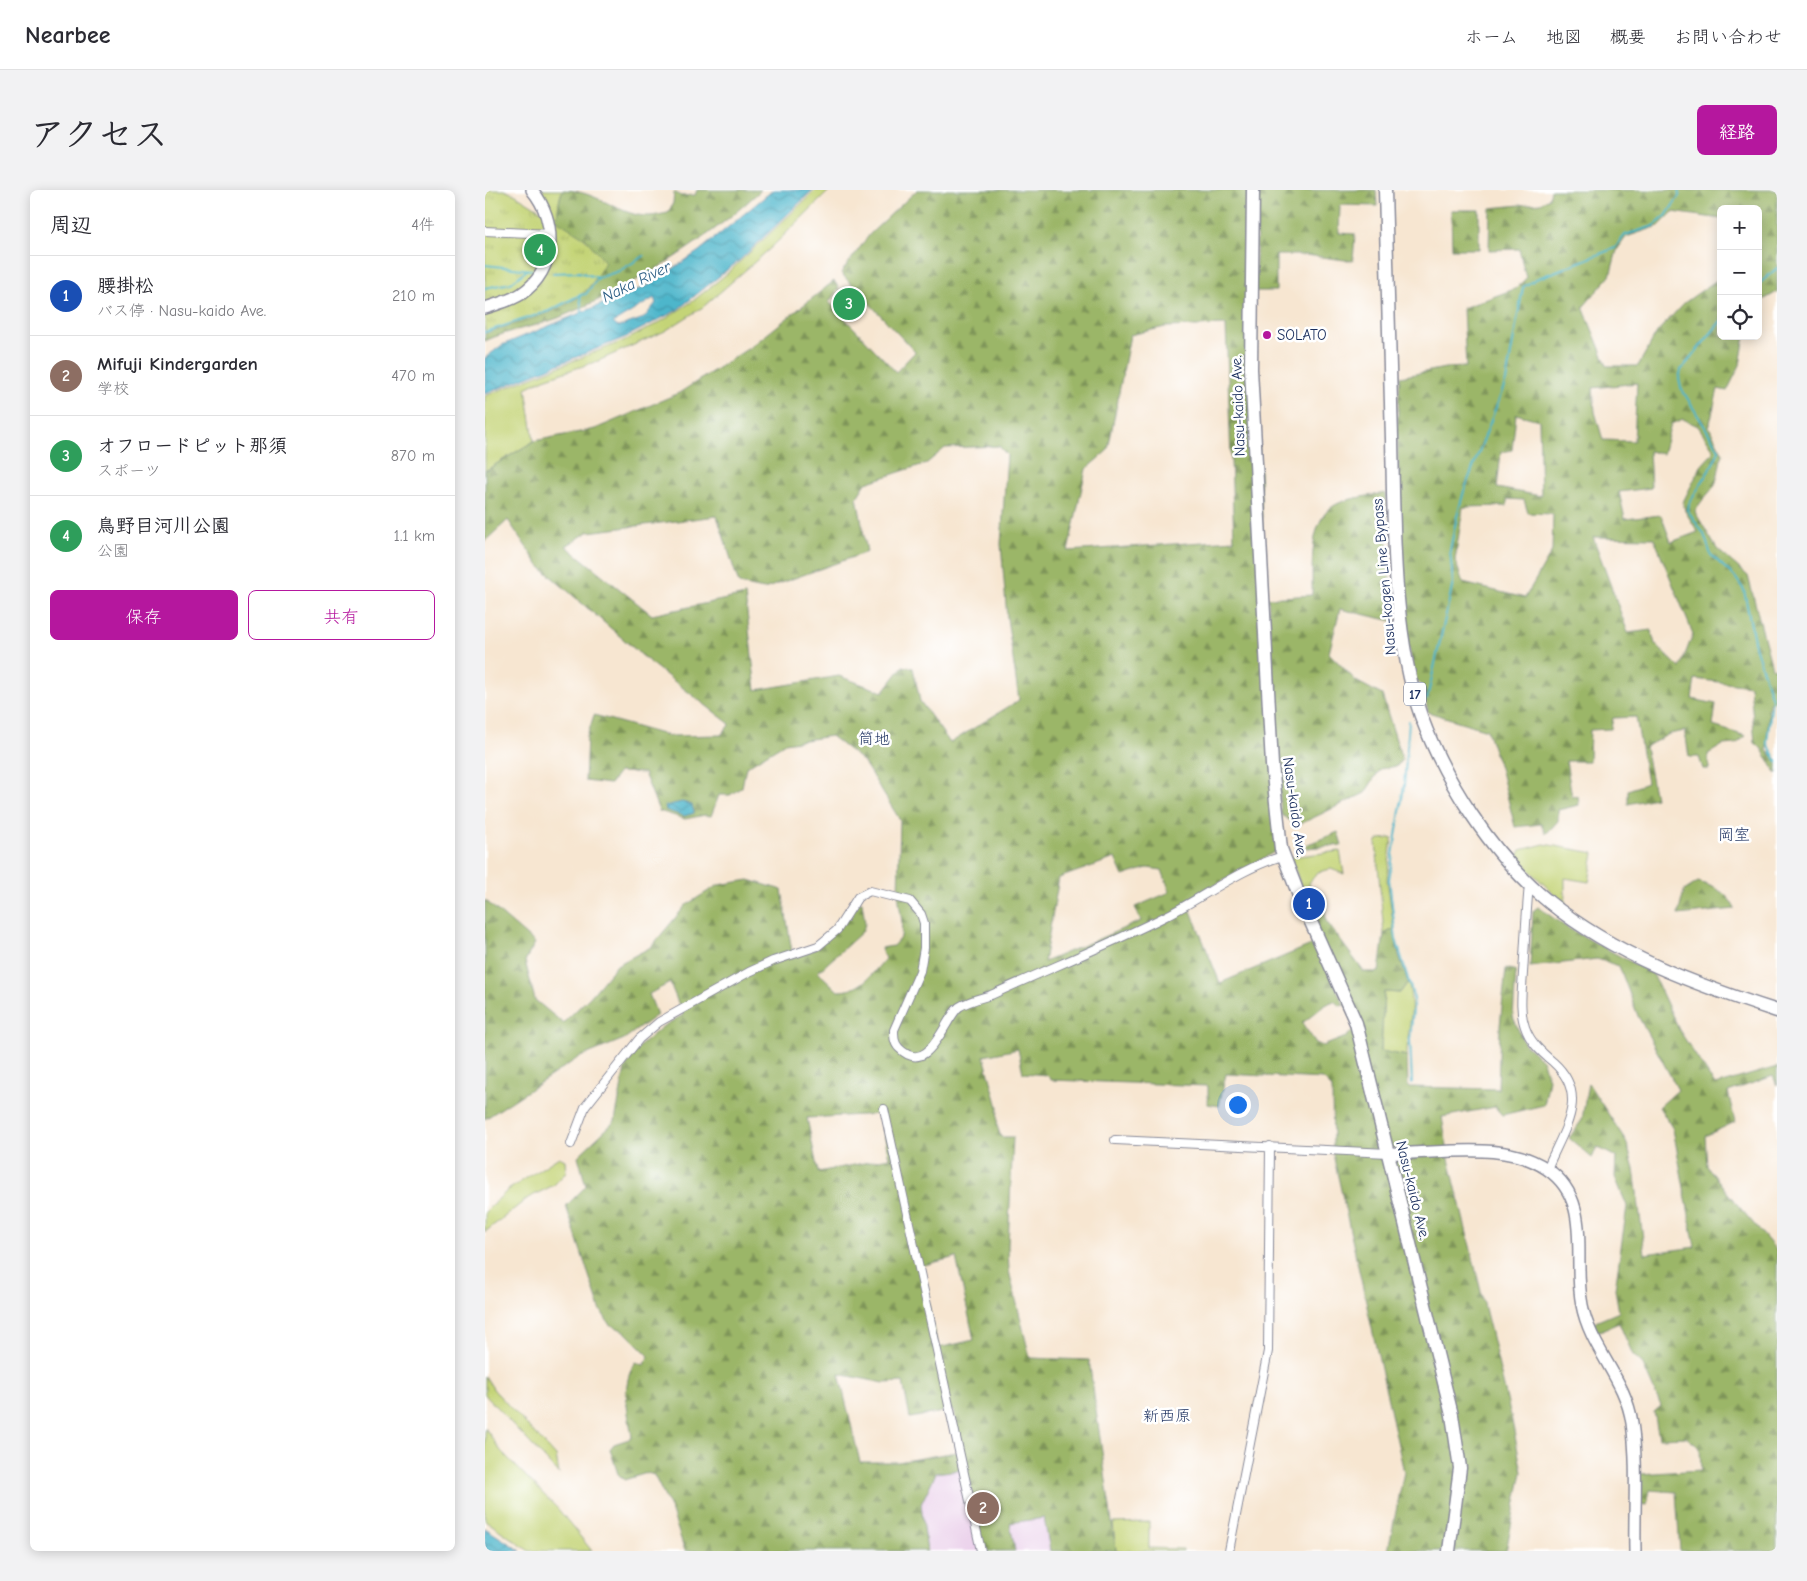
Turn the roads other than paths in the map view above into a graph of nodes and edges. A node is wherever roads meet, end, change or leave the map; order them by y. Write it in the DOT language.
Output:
graph roads {
  1 [pos="533,190"];
  2 [pos="1253,190"];
  3 [pos="1385,190"];
  4 [pos="485,231"];
  5 [pos="551,234"];
  6 [pos="485,308"];
  7 [pos="1283,856"];
  8 [pos="1529,886"];
  9 [pos="1777,1011"];
  10 [pos="884,1110"];
  11 [pos="1115,1140"];
  12 [pos="571,1144"];
  13 [pos="1270,1146"];
  14 [pos="1388,1153"];
  15 [pos="1547,1169"];
  16 [pos="981,1551"];
  17 [pos="1229,1551"];
  18 [pos="1449,1551"];
  19 [pos="1635,1551"];
  1 -- 5 [label="street"];
  2 -- 7 [label="main road, Nasu-kaido Ave."];
  3 -- 8 [label="main road, Nasu-kogen Line Bypass / 17"];
  4 -- 5 [label="street"];
  5 -- 6 [label="street"];
  7 -- 12 [label="street"];
  7 -- 14 [label="main road, Nasu-kaido Ave."];
  8 -- 9 [label="main road, Nasu-kogen Line Bypass / 17"];
  8 -- 15 [label="street"];
  10 -- 16 [label="street"];
  11 -- 13 [label="street"];
  13 -- 14 [label="street"];
  13 -- 17 [label="street"];
  14 -- 15 [label="street"];
  14 -- 18 [label="main road, Nasu-kaido Ave."];
  15 -- 19 [label="street"];
}
